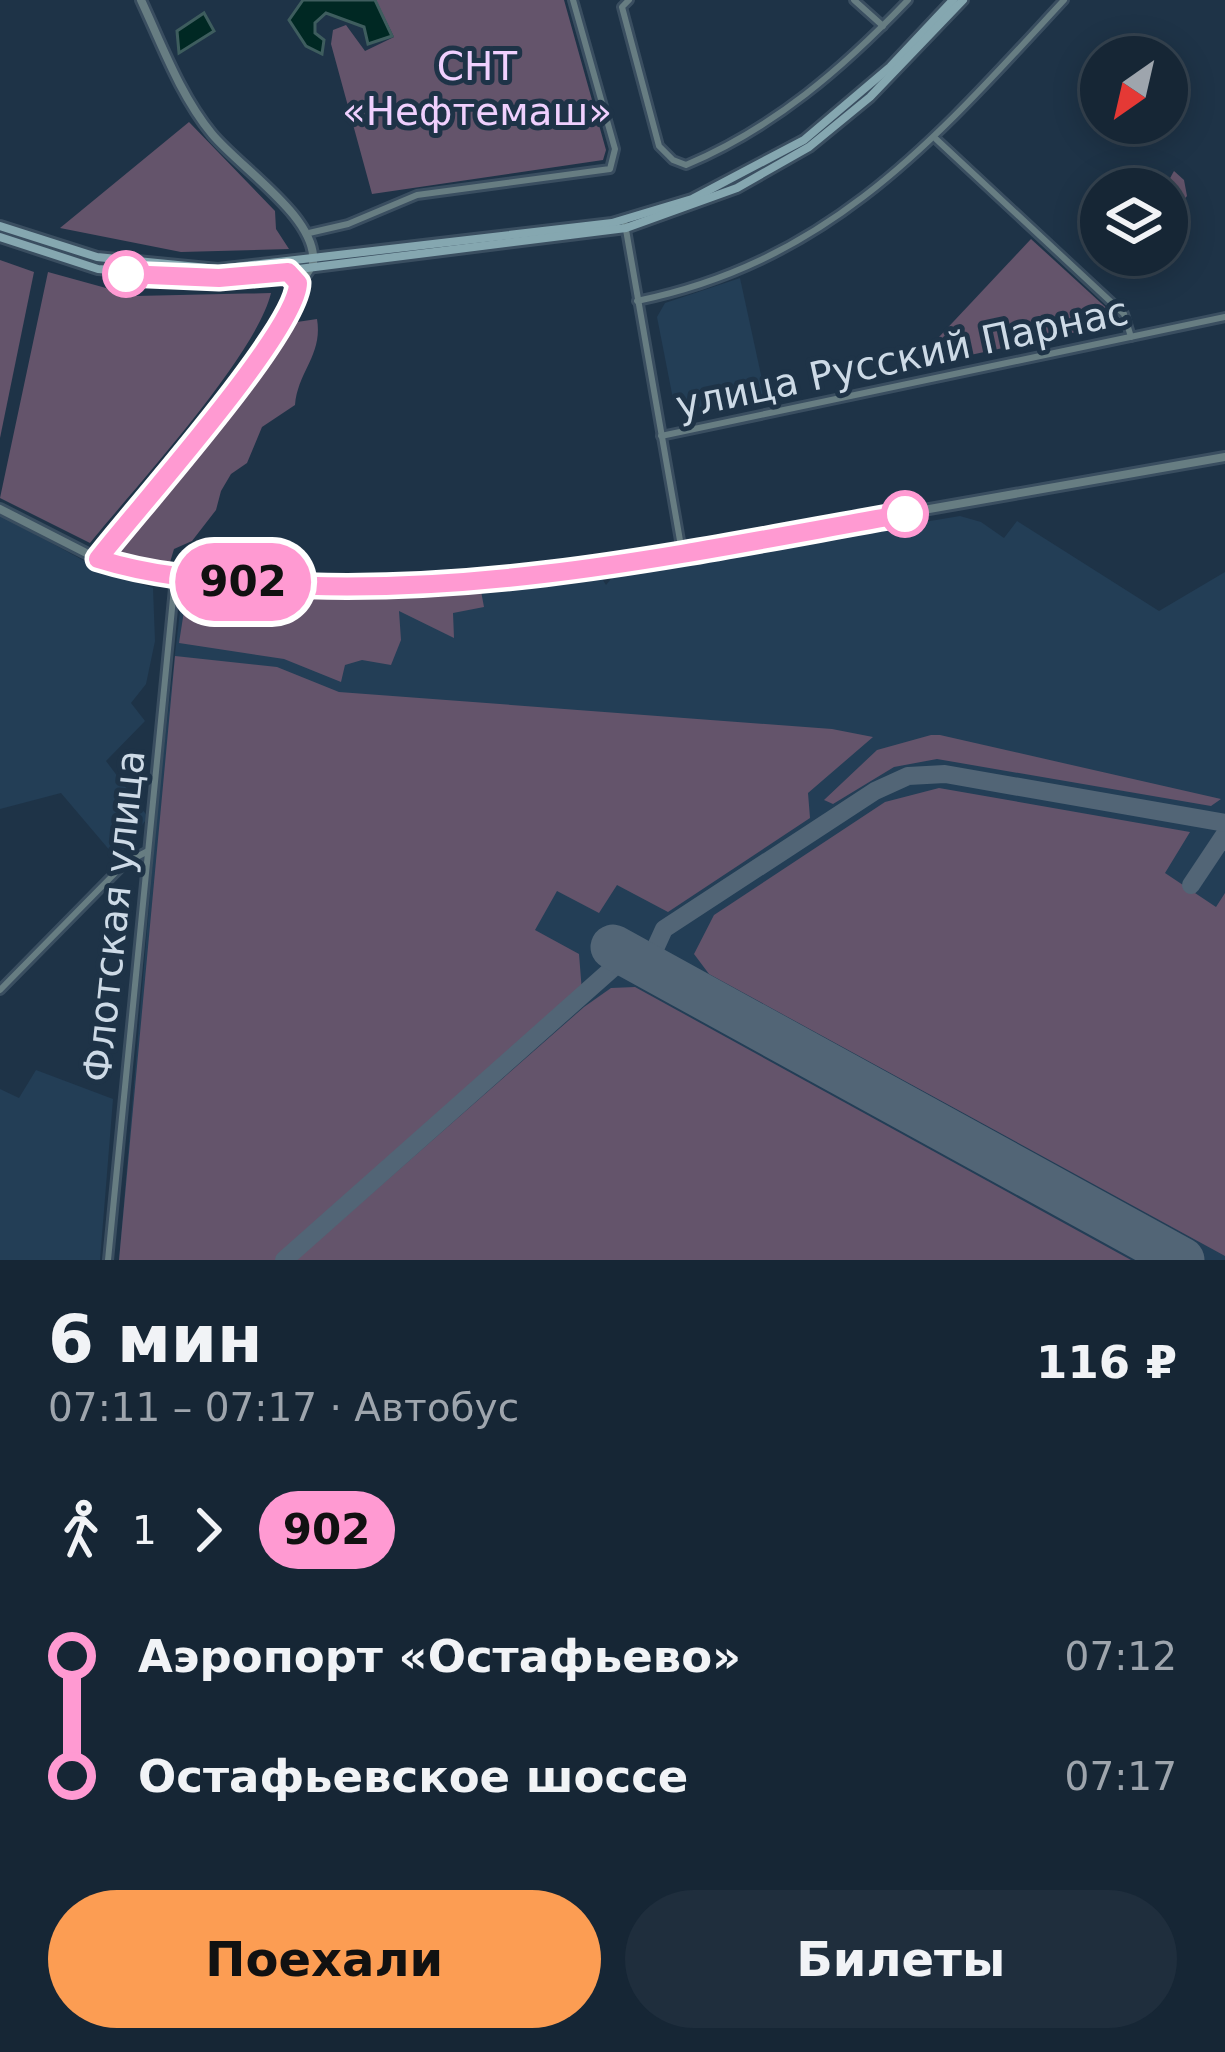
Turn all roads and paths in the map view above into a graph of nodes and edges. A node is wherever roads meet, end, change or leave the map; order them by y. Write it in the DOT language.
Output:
graph roads {
  1 [pos="141,0"];
  2 [pos="573,0"];
  3 [pos="629,0"];
  4 [pos="854,0"];
  5 [pos="908,0"];
  6 [pos="953,0"];
  7 [pos="963,0"];
  8 [pos="1064,0"];
  9 [pos="883,26"];
  10 [pos="936,139"];
  11 [pos="625,224"];
  12 [pos="0,226"];
  13 [pos="309,233"];
  14 [pos="0,237"];
  15 [pos="312,265"];
  16 [pos="288,272"];
  17 [pos="298,293"];
  18 [pos="637,302"];
  19 [pos="1225,317"];
  20 [pos="1131,337"];
  21 [pos="661,436"];
  22 [pos="1225,458"];
  23 [pos="0,509"];
  24 [pos="682,552"];
  25 [pos="98,559"];
  26 [pos="175,578"];
  27 [pos="148,851"];
  28 [pos="0,990"];
  29 [pos="108,1260"];
  1 -- 13 [label="street"];
  2 -- 13 [label="street"];
  3 -- 9 [label="street"];
  4 -- 9 [label="street"];
  5 -- 9 [label="street"];
  6 -- 11 [label="main road"];
  7 -- 11 [label="main road"];
  8 -- 10 [label="street"];
  10 -- 18 [label="street"];
  10 -- 20 [label="street"];
  11 -- 15 [label="main road"];
  11 -- 18 [label="street"];
  12 -- 15 [label="main road"];
  13 -- 15 [label="street"];
  14 -- 16 [label="main road"];
  15 -- 16 [label="main road"];
  15 -- 17 [label="street"];
  16 -- 17 [label="street"];
  17 -- 25 [label="street"];
  18 -- 21 [label="street"];
  19 -- 20 [label="street, улица Русский Парнас"];
  20 -- 21 [label="street, улица Русский Парнас"];
  21 -- 24 [label="street"];
  22 -- 24 [label="street"];
  23 -- 25 [label="street"];
  24 -- 26 [label="street"];
  25 -- 26 [label="street"];
  26 -- 27 [label="street, Флотская улица"];
  27 -- 28 [label="street"];
  27 -- 29 [label="street, Флотская улица"];
}
